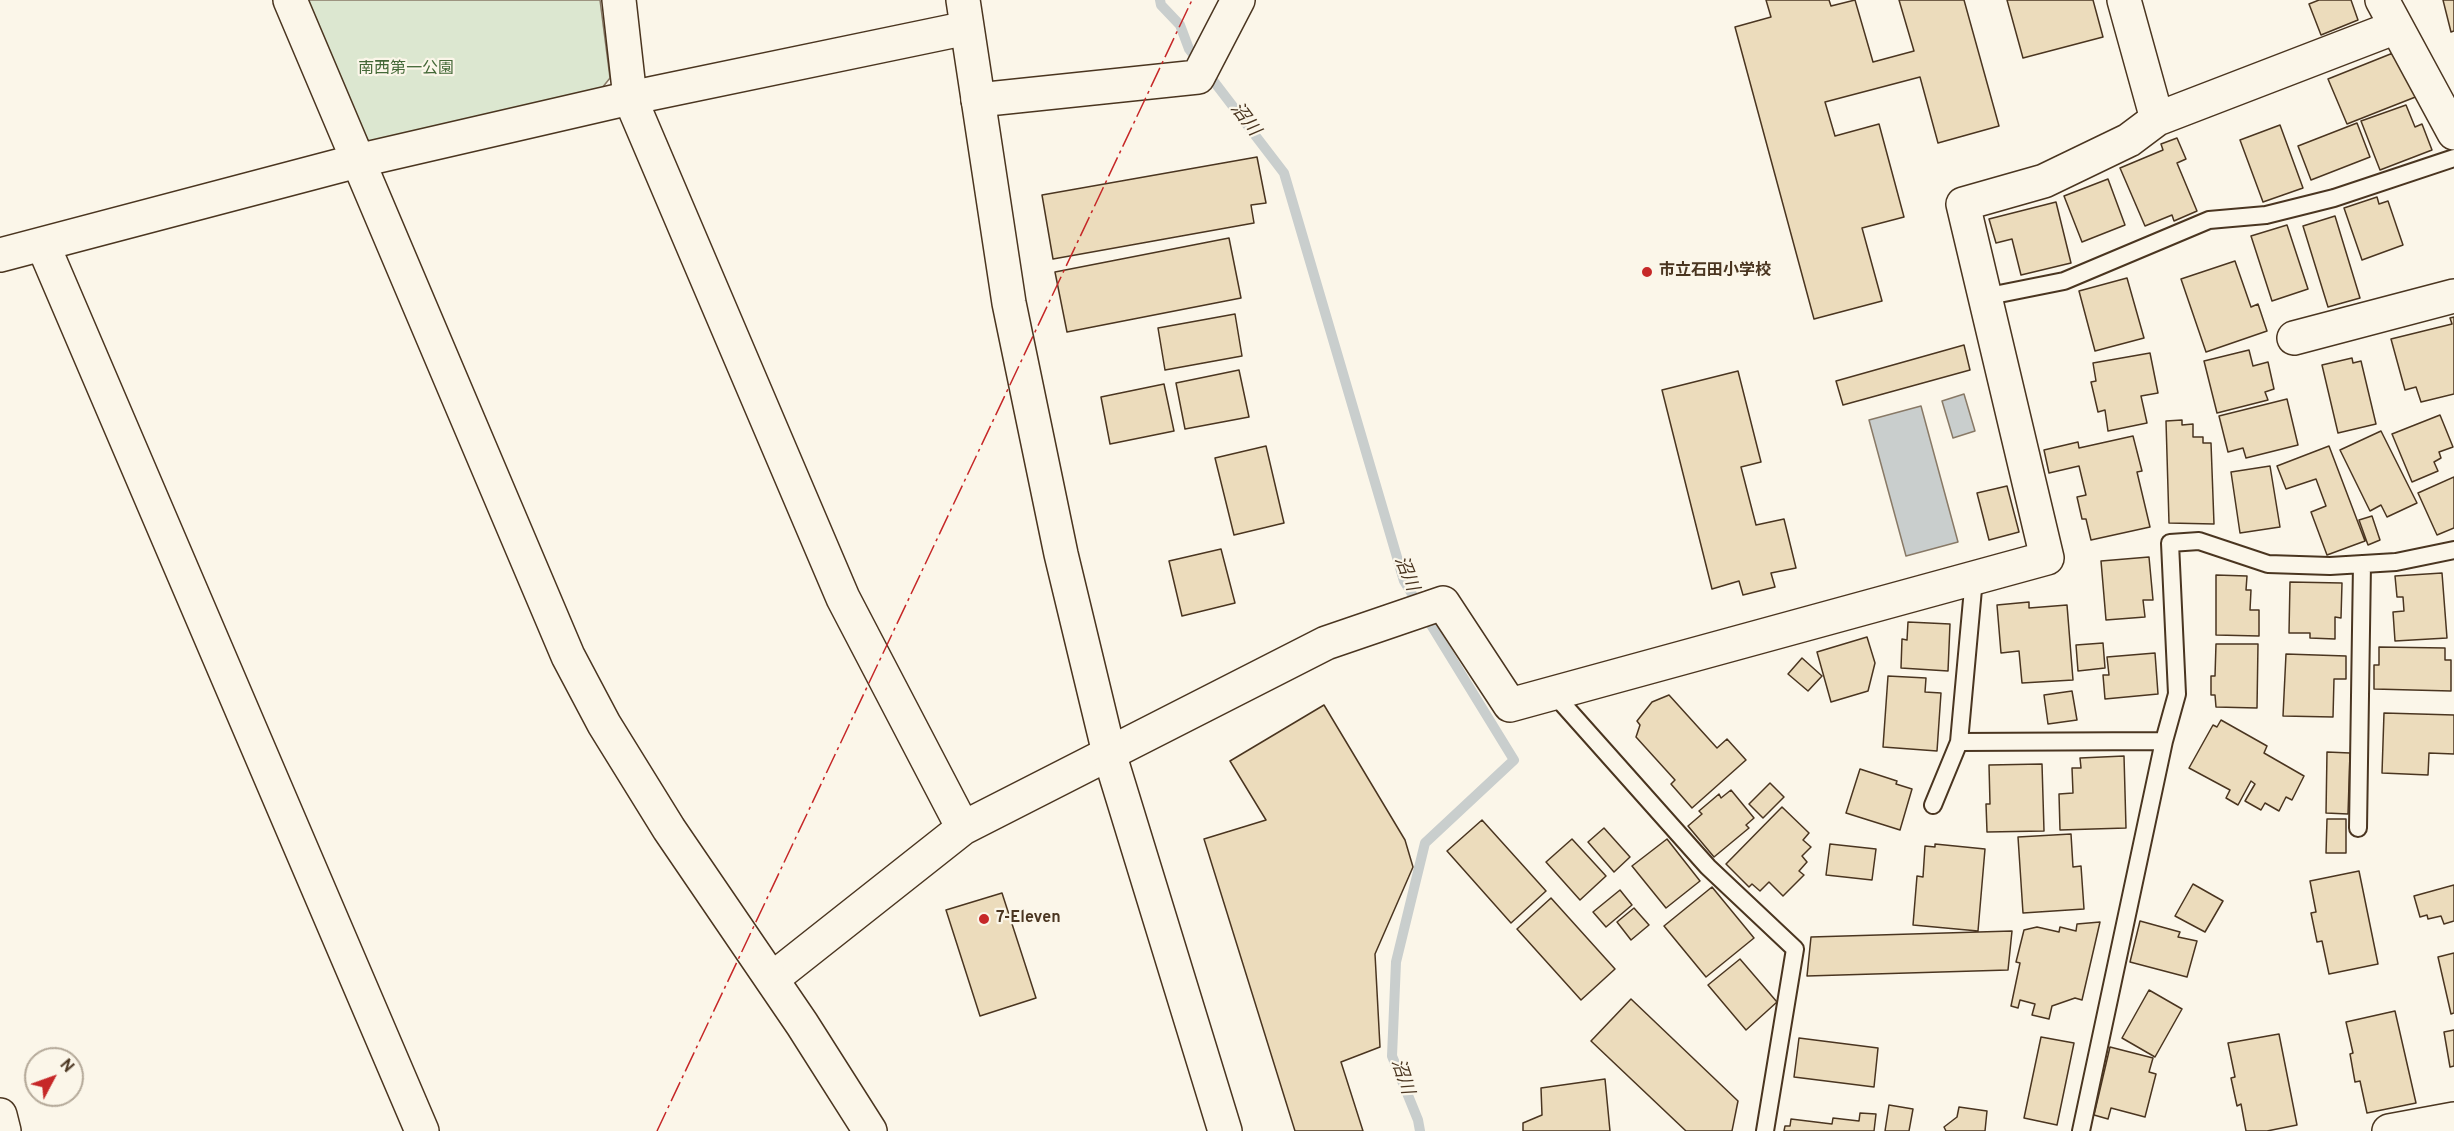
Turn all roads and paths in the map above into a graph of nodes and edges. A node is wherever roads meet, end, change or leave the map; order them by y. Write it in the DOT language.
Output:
graph roads {
  1 [pos="290,0"];
  2 [pos="619,0"];
  3 [pos="1238,0"];
  4 [pos="2124,0"];
  5 [pos="965,14"];
  6 [pos="2389,14"];
  7 [pos="630,98"];
  8 [pos="978,100"];
  9 [pos="2157,118"];
  10 [pos="2454,133"];
  11 [pos="2454,158"];
  12 [pos="357,161"];
  13 [pos="43,245"];
  14 [pos="0,255"];
  15 [pos="2454,296"];
  16 [pos="1984,297"];
  17 [pos="2294,338"];
  18 [pos="2454,550"];
  19 [pos="2362,564"];
  20 [pos="1974,579"];
  21 [pos="1553,693"];
  22 [pos="2164,741"];
  23 [pos="1959,742"];
  24 [pos="1109,753"];
  25 [pos="1933,804"];
  26 [pos="963,828"];
  27 [pos="2358,828"];
  28 [pos="772,979"];
  29 [pos="0,1115"];
  30 [pos="2454,1119"];
  31 [pos="4,1131"];
  32 [pos="422,1131"];
  33 [pos="870,1131"];
  34 [pos="1225,1131"];
  35 [pos="1765,1131"];
  36 [pos="2081,1131"];
  37 [pos="2390,1131"];
  1 -- 12 [label="street"];
  2 -- 7 [label="street"];
  3 -- 8 [label="street"];
  4 -- 9 [label="street"];
  5 -- 7 [label="street"];
  5 -- 8 [label="street"];
  6 -- 9 [label="street"];
  6 -- 10 [label="street"];
  7 -- 12 [label="street"];
  7 -- 26 [label="street"];
  8 -- 24 [label="street"];
  9 -- 16 [label="street"];
  11 -- 16 [label="lane"];
  12 -- 13 [label="street"];
  12 -- 28 [label="street"];
  13 -- 14 [label="street"];
  13 -- 32 [label="street"];
  15 -- 17 [label="street"];
  16 -- 20 [label="street"];
  18 -- 19 [label="lane"];
  19 -- 22 [label="lane"];
  19 -- 27 [label="lane"];
  20 -- 21 [label="street"];
  20 -- 23 [label="lane"];
  21 -- 24 [label="street"];
  21 -- 35 [label="lane"];
  22 -- 23 [label="lane"];
  22 -- 36 [label="lane"];
  23 -- 25 [label="lane"];
  24 -- 26 [label="street"];
  24 -- 34 [label="street"];
  26 -- 28 [label="street"];
  28 -- 33 [label="street"];
  29 -- 31 [label="street"];
  30 -- 37 [label="street"];
}
